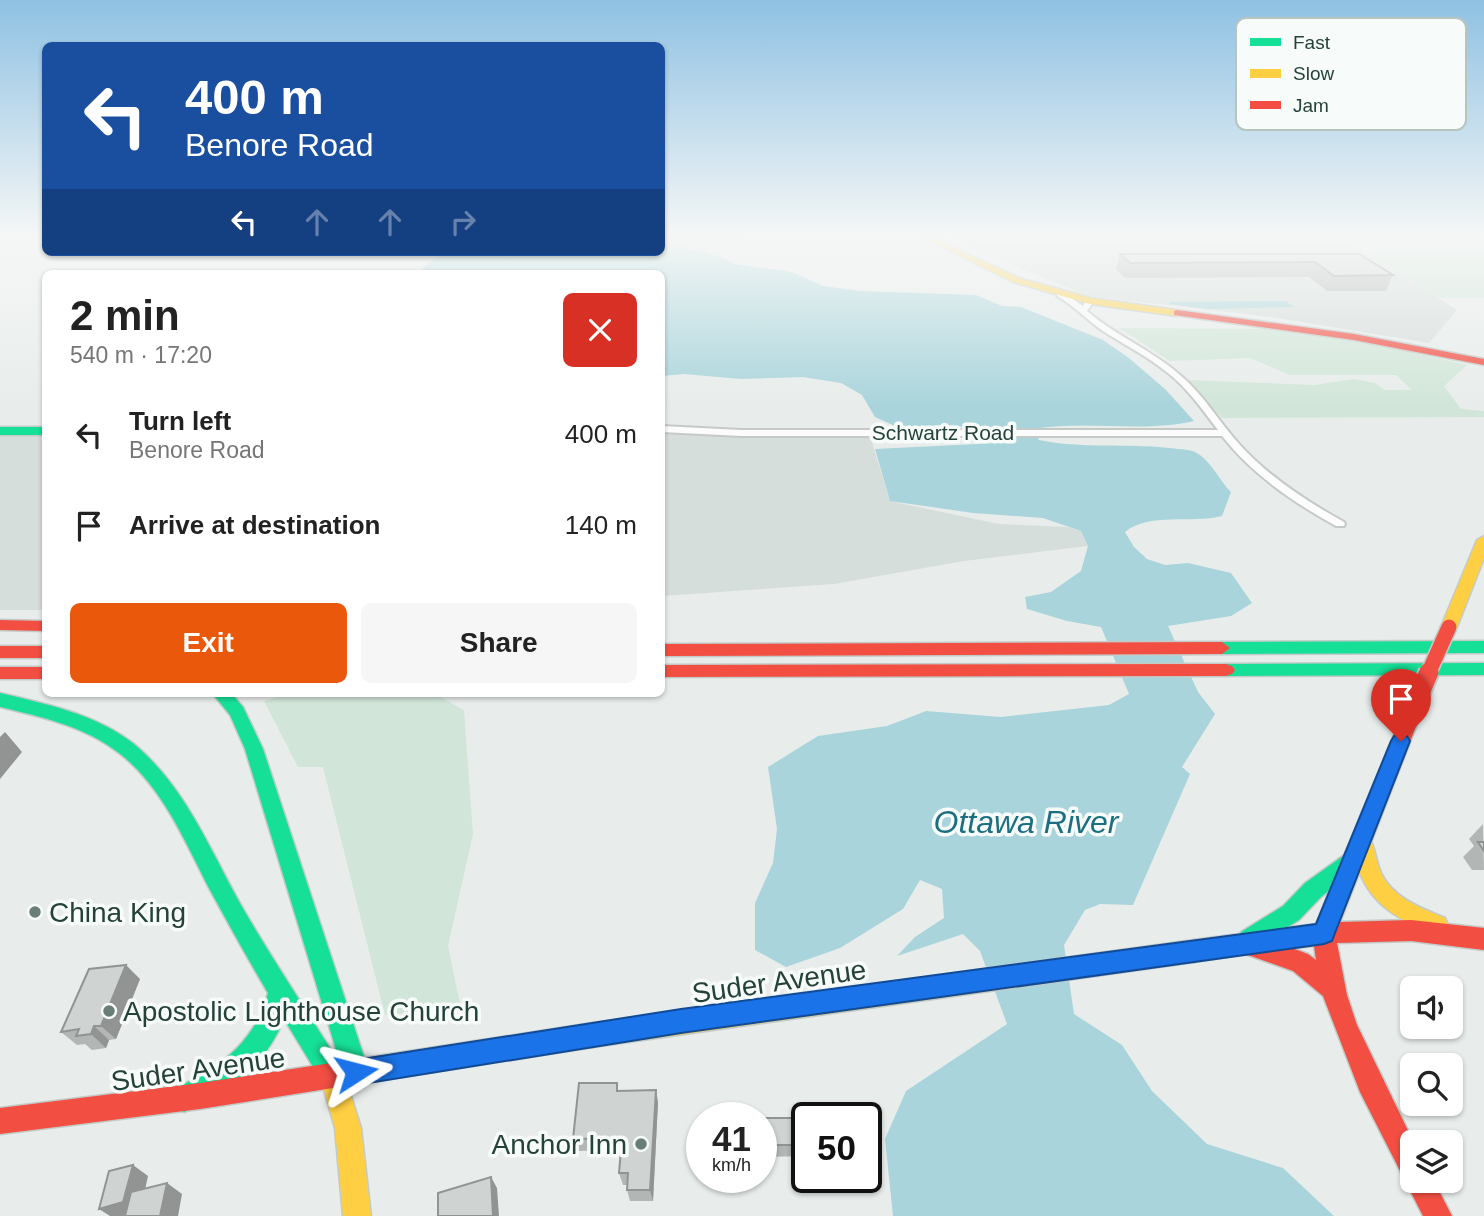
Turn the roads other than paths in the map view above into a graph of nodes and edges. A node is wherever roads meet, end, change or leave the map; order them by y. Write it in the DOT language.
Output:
graph roads {
  1 [pos="1056,293"];
  2 [pos="1086,306"];
  3 [pos="1484,364"];
  4 [pos="665,429"];
  5 [pos="0,431"];
  6 [pos="42,431"];
  7 [pos="1224,433"];
  8 [pos="1340,524"];
  9 [pos="1484,540"];
  10 [pos="0,625"];
  11 [pos="42,626"];
  12 [pos="1484,647"];
  13 [pos="665,650"];
  14 [pos="0,652"];
  15 [pos="42,652"];
  16 [pos="1484,668"];
  17 [pos="665,671"];
  18 [pos="0,673"];
  19 [pos="42,673"];
  20 [pos="226,698"];
  21 [pos="0,700"];
  22 [pos="1362,839"];
  23 [pos="1354,859"];
  24 [pos="1324,933"];
  25 [pos="1460,934"];
  26 [pos="1484,940"];
  27 [pos="1245,943"];
  28 [pos="1330,987"];
  29 [pos="281,989"];
  30 [pos="356,1072"];
  31 [pos="333,1076"];
  32 [pos="184,1099"];
  33 [pos="0,1121"];
  34 [pos="1400,1142"];
  35 [pos="1426,1193"];
  36 [pos="357,1216"];
  37 [pos="1438,1216"];
  1 -- 2 [label="main road"];
  2 -- 3 [label="main road"];
  2 -- 7 [label="street"];
  4 -- 7 [label="street, Schwartz Road"];
  5 -- 6 [label="main road"];
  7 -- 8 [label="street"];
  9 -- 22 [label="main road, bridge"];
  10 -- 11 [label="main road"];
  12 -- 13 [label="main road"];
  14 -- 15 [label="main road"];
  16 -- 17 [label="main road"];
  18 -- 19 [label="main road"];
  20 -- 30 [label="main road"];
  21 -- 29 [label="main road"];
  22 -- 23 [label="main road"];
  22 -- 25 [label="main road"];
  23 -- 24 [label="main road"];
  23 -- 27 [label="main road"];
  24 -- 25 [label="main road, Suder Avenue"];
  24 -- 27 [label="main road, Suder Avenue"];
  24 -- 28 [label="main road"];
  25 -- 26 [label="main road, Suder Avenue"];
  27 -- 28 [label="main road"];
  27 -- 30 [label="main road, Suder Avenue"];
  28 -- 34 [label="main road"];
  29 -- 31 [label="main road"];
  29 -- 32 [label="main road"];
  30 -- 31 [label="main road, Suder Avenue"];
  31 -- 32 [label="main road, Suder Avenue"];
  31 -- 36 [label="main road"];
  32 -- 33 [label="main road, Suder Avenue"];
  35 -- 37 [label="main road"];
}
